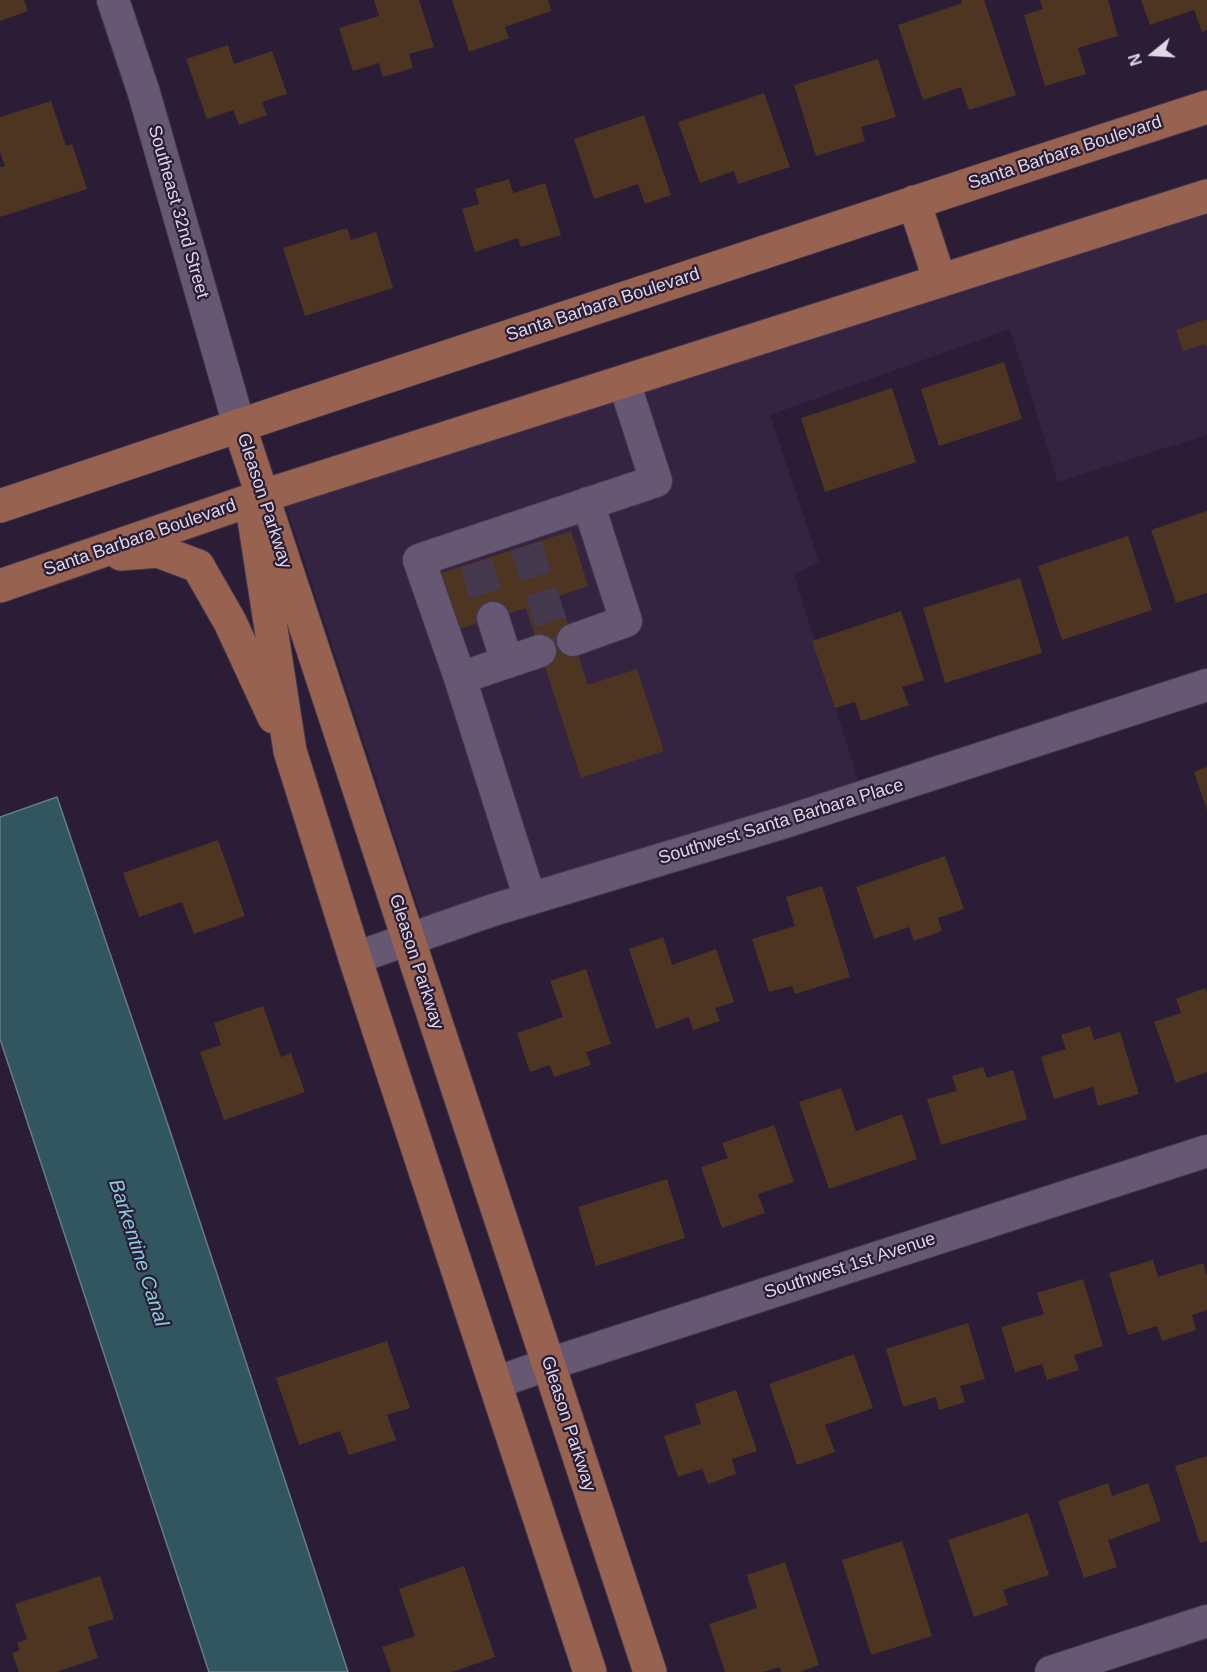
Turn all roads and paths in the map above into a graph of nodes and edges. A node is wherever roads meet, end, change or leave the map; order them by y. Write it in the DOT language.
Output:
graph roads {
  1 [pos="113,0"];
  2 [pos="1207,107"];
  3 [pos="1207,196"];
  4 [pos="915,202"];
  5 [pos="940,281"];
  6 [pos="624,382"];
  7 [pos="239,425"];
  8 [pos="257,498"];
  9 [pos="588,503"];
  10 [pos="0,506"];
  11 [pos="87,556"];
  12 [pos="0,586"];
  13 [pos="493,618"];
  14 [pos="573,640"];
  15 [pos="540,651"];
  16 [pos="507,662"];
  17 [pos="460,678"];
  18 [pos="1207,685"];
  19 [pos="290,751"];
  20 [pos="530,899"];
  21 [pos="409,940"];
  22 [pos="355,958"];
  23 [pos="1207,1151"];
  24 [pos="549,1364"];
  25 [pos="495,1383"];
  26 [pos="1207,1621"];
  27 [pos="590,1672"];
  28 [pos="650,1672"];
  29 [pos="1051,1672"];
  1 -- 7 [label="street, Southeast 32nd Street"];
  2 -- 4 [label="main road, Santa Barbara Boulevard"];
  3 -- 5 [label="main road, Santa Barbara Boulevard"];
  4 -- 5 [label="main road"];
  4 -- 7 [label="main road, Santa Barbara Boulevard"];
  5 -- 6 [label="main road, Santa Barbara Boulevard"];
  6 -- 8 [label="main road, Santa Barbara Boulevard"];
  6 -- 9 [label="street"];
  7 -- 8 [label="main road, Gleason Parkway"];
  7 -- 10 [label="main road, Santa Barbara Boulevard"];
  8 -- 11 [label="main road, Santa Barbara Boulevard"];
  8 -- 19 [label="main road, Gleason Parkway"];
  8 -- 21 [label="main road, Gleason Parkway"];
  9 -- 14 [label="street"];
  9 -- 17 [label="street"];
  11 -- 12 [label="main road, Santa Barbara Boulevard"];
  11 -- 19 [label="main road"];
  13 -- 16 [label="street"];
  15 -- 16 [label="street"];
  16 -- 17 [label="street"];
  17 -- 20 [label="street"];
  18 -- 20 [label="street, Southwest Santa Barbara Place"];
  19 -- 22 [label="main road, Gleason Parkway"];
  20 -- 21 [label="street, Southwest Santa Barbara Place"];
  21 -- 22 [label="street, Southwest Santa Barbara Place"];
  21 -- 24 [label="main road, Gleason Parkway"];
  22 -- 25 [label="main road, Gleason Parkway"];
  23 -- 24 [label="street, Southwest 1st Avenue"];
  24 -- 25 [label="street, Southwest 1st Avenue"];
  24 -- 28 [label="main road, Gleason Parkway"];
  25 -- 27 [label="main road, Gleason Parkway"];
  26 -- 29 [label="street"];
}
